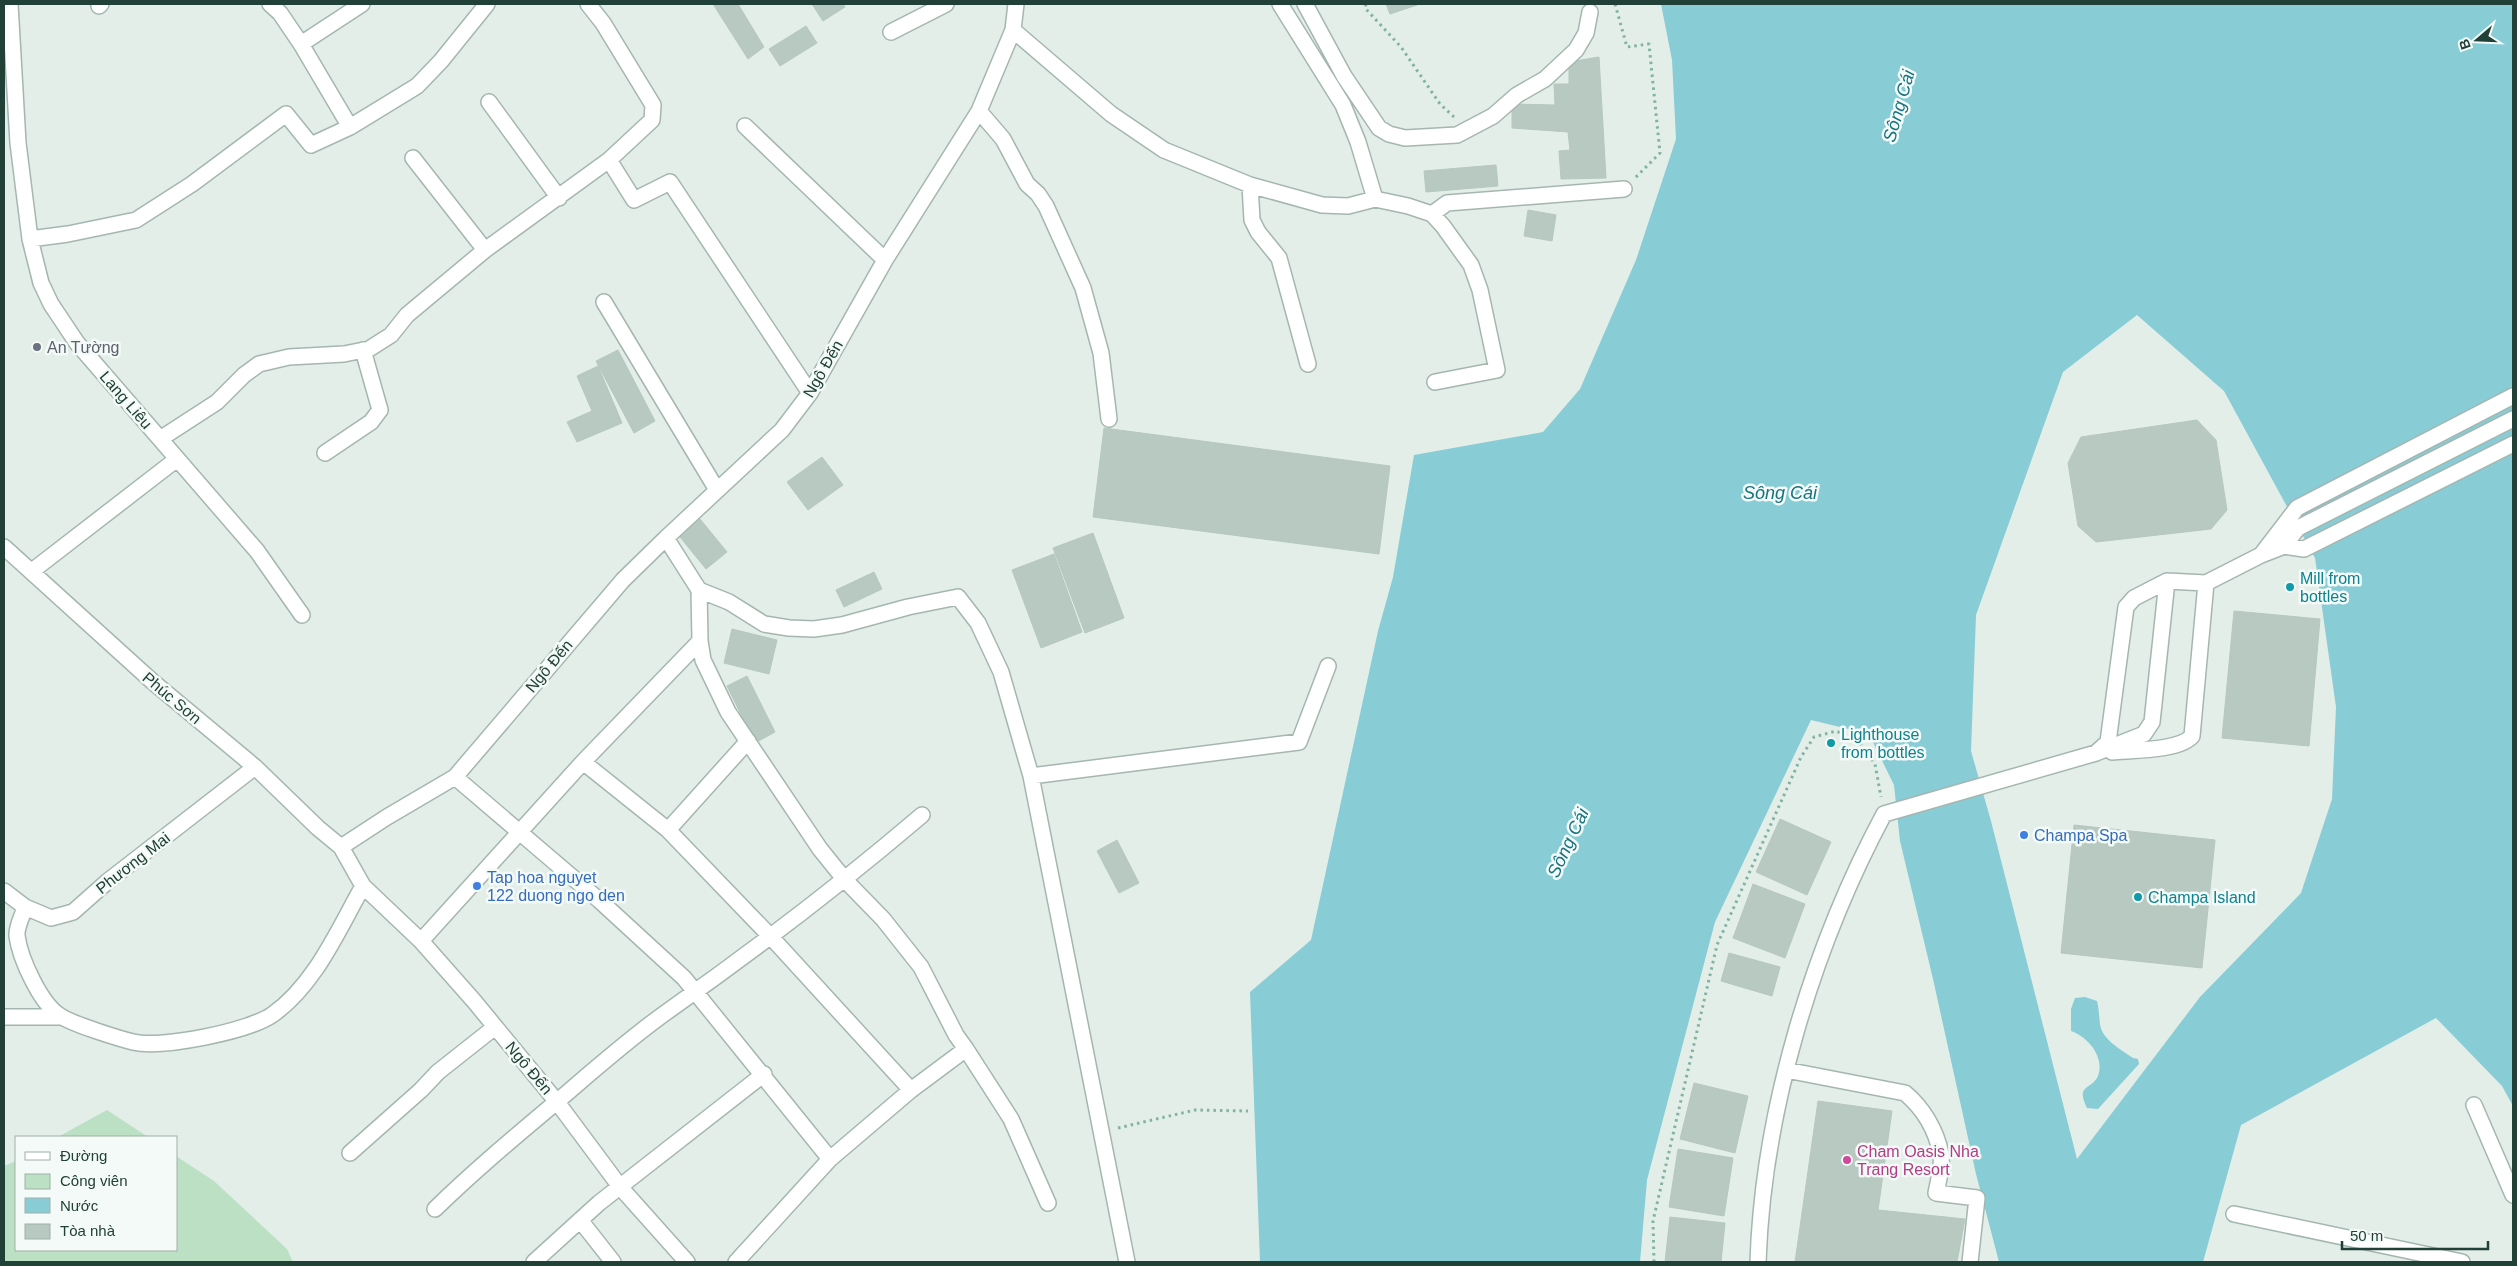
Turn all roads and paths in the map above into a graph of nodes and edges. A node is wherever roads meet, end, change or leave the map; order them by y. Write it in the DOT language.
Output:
graph roads {
  1 [pos="10,4"];
  2 [pos="270,4"];
  3 [pos="362,4"];
  4 [pos="487,4"];
  5 [pos="588,4"];
  6 [pos="946,4"];
  7 [pos="1016,4"];
  8 [pos="1280,4"];
  9 [pos="1305,4"];
  10 [pos="1366,4"];
  11 [pos="1615,4"];
  12 [pos="1590,12"];
  13 [pos="1013,30"];
  14 [pos="891,32"];
  15 [pos="302,44"];
  16 [pos="488,102"];
  17 [pos="979,111"];
  18 [pos="745,126"];
  19 [pos="350,127"];
  20 [pos="1457,135"];
  21 [pos="413,158"];
  22 [pos="609,160"];
  23 [pos="1250,185"];
  24 [pos="1624,189"];
  25 [pos="559,198"];
  26 [pos="1374,199"];
  27 [pos="1432,214"];
  28 [pos="30,239"];
  29 [pos="485,250"];
  30 [pos="885,260"];
  31 [pos="604,302"];
  32 [pos="363,350"];
  33 [pos="1308,364"];
  34 [pos="1435,382"];
  35 [pos="810,393"];
  36 [pos="2513,396"];
  37 [pos="1109,418"];
  38 [pos="2513,419"];
  39 [pos="160,438"];
  40 [pos="2513,444"];
  41 [pos="324,453"];
  42 [pos="177,459"];
  43 [pos="717,490"];
  44 [pos="666,538"];
  45 [pos="2284,546"];
  46 [pos="4,547"];
  47 [pos="2261,555"];
  48 [pos="32,571"];
  49 [pos="2167,581"];
  50 [pos="2206,583"];
  51 [pos="699,590"];
  52 [pos="302,615"];
  53 [pos="700,642"];
  54 [pos="1328,666"];
  55 [pos="748,741"];
  56 [pos="2096,754"];
  57 [pos="583,762"];
  58 [pos="255,767"];
  59 [pos="1031,776"];
  60 [pos="455,777"];
  61 [pos="1891,812"];
  62 [pos="922,815"];
  63 [pos="668,830"];
  64 [pos="518,833"];
  65 [pos="341,847"];
  66 [pos="845,880"];
  67 [pos="363,886"];
  68 [pos="4,891"];
  69 [pos="25,907"];
  70 [pos="772,937"];
  71 [pos="421,941"];
  72 [pos="696,992"];
  73 [pos="4,1016"];
  74 [pos="61,1017"];
  75 [pos="495,1027"];
  76 [pos="966,1049"];
  77 [pos="1786,1070"];
  78 [pos="764,1074"];
  79 [pos="911,1090"];
  80 [pos="557,1102"];
  81 [pos="2474,1105"];
  82 [pos="1248,1111"];
  83 [pos="1101,1132"];
  84 [pos="350,1154"];
  85 [pos="830,1159"];
  86 [pos="621,1188"];
  87 [pos="2513,1195"];
  88 [pos="1048,1203"];
  89 [pos="435,1209"];
  90 [pos="2234,1214"];
  91 [pos="580,1220"];
  92 [pos="534,1262"];
  93 [pos="613,1262"];
  94 [pos="688,1262"];
  95 [pos="736,1262"];
  96 [pos="1127,1262"];
  97 [pos="1654,1262"];
  98 [pos="1758,1262"];
  99 [pos="1970,1262"];
  100 [pos="2462,1262"];
  1 -- 28 [label="street, Lang Liêu"];
  2 -- 15 [label="street"];
  3 -- 15 [label="street"];
  4 -- 19 [label="street"];
  5 -- 22 [label="street"];
  6 -- 14 [label="street"];
  7 -- 13 [label="street, Ngô Đến"];
  8 -- 26 [label="street"];
  9 -- 20 [label="street"];
  10 -- 20 [label="path"];
  11 -- 24 [label="path"];
  12 -- 20 [label="street"];
  13 -- 17 [label="street, Ngô Đến"];
  13 -- 23 [label="street"];
  15 -- 19 [label="street"];
  16 -- 25 [label="street"];
  17 -- 30 [label="street, Ngô Đến"];
  17 -- 37 [label="street"];
  18 -- 30 [label="street"];
  19 -- 28 [label="street"];
  21 -- 29 [label="street"];
  22 -- 25 [label="street"];
  22 -- 35 [label="street"];
  23 -- 26 [label="street"];
  23 -- 33 [label="street"];
  24 -- 27 [label="street"];
  25 -- 29 [label="street"];
  26 -- 27 [label="street"];
  27 -- 34 [label="street"];
  28 -- 39 [label="street, Lang Liêu"];
  29 -- 32 [label="street"];
  30 -- 35 [label="street, Ngô Đến"];
  31 -- 43 [label="street"];
  32 -- 39 [label="street"];
  32 -- 41 [label="street"];
  35 -- 43 [label="street, Ngô Đến"];
  36 -- 47 [label="street"];
  38 -- 45 [label="street"];
  39 -- 42 [label="street, Lang Liêu"];
  40 -- 45 [label="street"];
  42 -- 48 [label="street"];
  42 -- 52 [label="street, Lang Liêu"];
  43 -- 44 [label="street, Ngô Đến"];
  44 -- 51 [label="street"];
  44 -- 60 [label="street, Ngô Đến"];
  45 -- 47 [label="street"];
  46 -- 48 [label="street, Phúc Sơn"];
  47 -- 50 [label="street"];
  48 -- 58 [label="street, Phúc Sơn"];
  49 -- 50 [label="street"];
  49 -- 56 [label="street"];
  49 -- 56 [label="street"];
  50 -- 56 [label="street"];
  51 -- 53 [label="street"];
  51 -- 59 [label="street"];
  53 -- 55 [label="street"];
  53 -- 57 [label="street"];
  54 -- 59 [label="street"];
  55 -- 63 [label="street"];
  55 -- 66 [label="street"];
  56 -- 61 [label="street"];
  57 -- 63 [label="street"];
  57 -- 64 [label="street"];
  58 -- 65 [label="street, Phúc Sơn"];
  58 -- 69 [label="street, Phương Mai"];
  59 -- 83 [label="street"];
  60 -- 64 [label="street"];
  60 -- 65 [label="street, Ngô Đến"];
  61 -- 77 [label="street"];
  61 -- 97 [label="path"];
  62 -- 66 [label="street"];
  63 -- 70 [label="street"];
  64 -- 71 [label="street"];
  64 -- 72 [label="street"];
  65 -- 67 [label="street, Ngô Đến"];
  66 -- 70 [label="street"];
  66 -- 76 [label="street"];
  67 -- 71 [label="street, Ngô Đến"];
  67 -- 74 [label="street"];
  68 -- 69 [label="street, Phương Mai"];
  69 -- 74 [label="street"];
  70 -- 72 [label="street"];
  70 -- 79 [label="street"];
  71 -- 75 [label="street, Ngô Đến"];
  72 -- 78 [label="street"];
  72 -- 80 [label="street"];
  73 -- 74 [label="street"];
  75 -- 80 [label="street, Ngô Đến"];
  75 -- 84 [label="street"];
  76 -- 79 [label="street"];
  76 -- 88 [label="street"];
  77 -- 98 [label="street"];
  77 -- 99 [label="street"];
  78 -- 85 [label="street"];
  78 -- 86 [label="street"];
  79 -- 85 [label="street"];
  80 -- 86 [label="street, Ngô Đến"];
  80 -- 89 [label="street"];
  81 -- 87 [label="street"];
  82 -- 83 [label="path"];
  83 -- 96 [label="street"];
  85 -- 95 [label="street"];
  86 -- 91 [label="street"];
  86 -- 94 [label="street, Ngô Đến"];
  90 -- 100 [label="street"];
  91 -- 92 [label="street"];
  91 -- 93 [label="street"];
}
